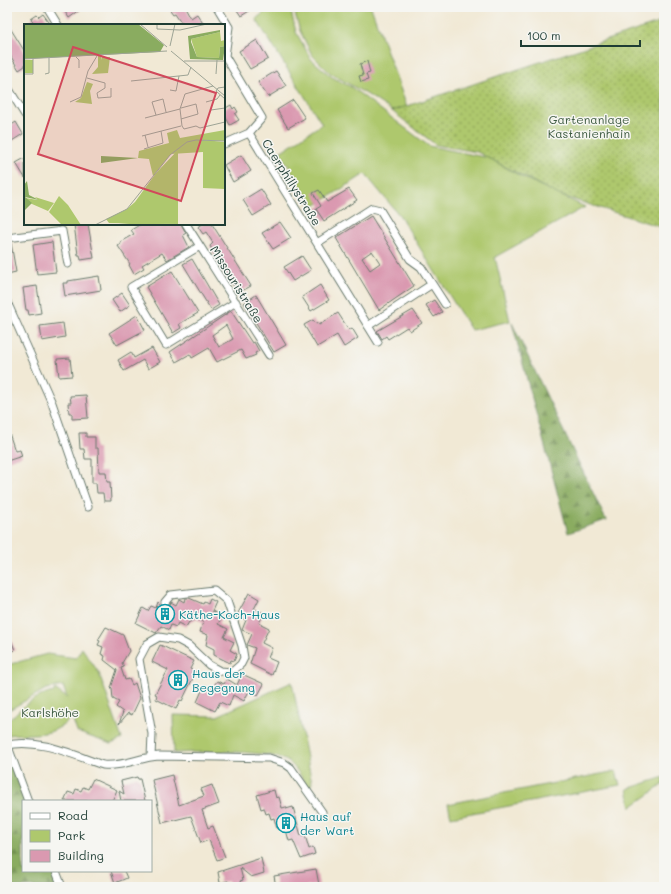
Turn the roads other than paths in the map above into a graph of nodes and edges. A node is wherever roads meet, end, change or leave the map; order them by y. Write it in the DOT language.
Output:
graph roads {
  1 [pos="47,7"];
  2 [pos="216,7"];
  3 [pos="57,24"];
  4 [pos="7,86"];
  5 [pos="24,113"];
  6 [pos="249,133"];
  7 [pos="225,144"];
  8 [pos="187,225"];
  9 [pos="7,238"];
  10 [pos="317,243"];
  11 [pos="200,246"];
  12 [pos="68,264"];
  13 [pos="432,284"];
  14 [pos="7,302"];
  15 [pos="236,302"];
  16 [pos="445,304"];
  17 [pos="368,326"];
  18 [pos="378,342"];
  19 [pos="269,355"];
  20 [pos="88,507"];
  21 [pos="165,602"];
  22 [pos="7,744"];
  23 [pos="150,757"];
  24 [pos="28,800"];
  25 [pos="322,812"];
  26 [pos="56,872"];
  27 [pos="62,887"];
  1 -- 3 [label="street"];
  2 -- 6 [label="street"];
  4 -- 5 [label="street"];
  6 -- 7 [label="street"];
  6 -- 10 [label="street, Caerphillystraße"];
  8 -- 11 [label="street, Missouristraße"];
  9 -- 12 [label="street"];
  10 -- 13 [label="street, Caerphillystraße"];
  10 -- 17 [label="street, Caerphillystraße"];
  11 -- 15 [label="street, Missouristraße"];
  11 -- 15 [label="street"];
  13 -- 16 [label="street, Caerphillystraße"];
  13 -- 17 [label="street"];
  14 -- 20 [label="street"];
  15 -- 19 [label="street, Missouristraße"];
  17 -- 18 [label="street, Caerphillystraße"];
  21 -- 23 [label="street"];
  22 -- 23 [label="street"];
  22 -- 24 [label="street"];
  23 -- 25 [label="street"];
  26 -- 27 [label="street"];
}
